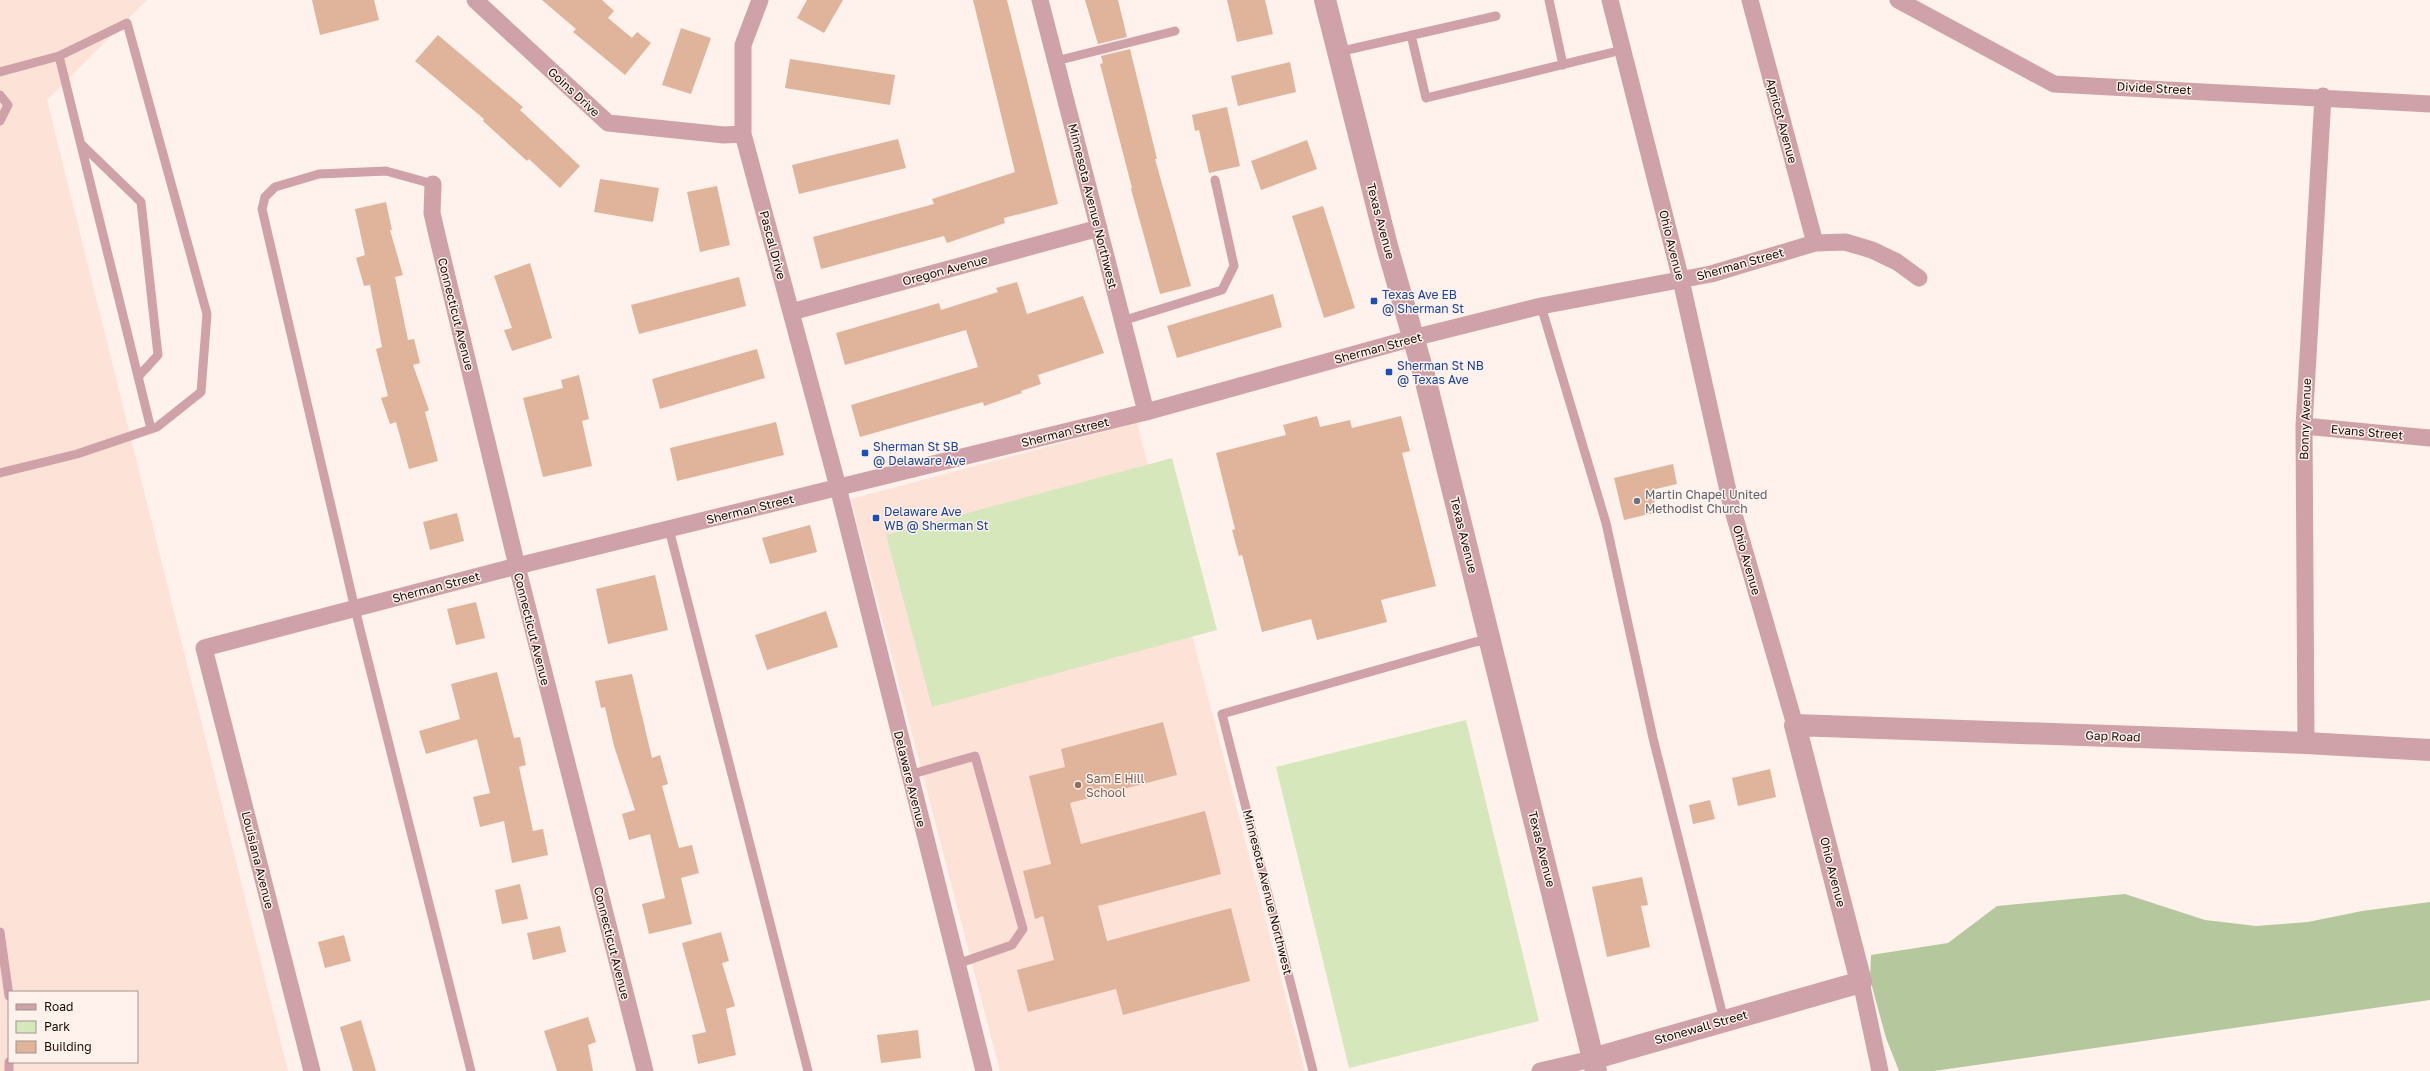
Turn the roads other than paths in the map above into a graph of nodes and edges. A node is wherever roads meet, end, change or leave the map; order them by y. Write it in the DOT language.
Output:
graph roads {
  1 [pos="475,0"];
  2 [pos="760,0"];
  3 [pos="1040,0"];
  4 [pos="1325,0"];
  5 [pos="1549,0"];
  6 [pos="1610,0"];
  7 [pos="1750,0"];
  8 [pos="1898,0"];
  9 [pos="1496,16"];
  10 [pos="1175,31"];
  11 [pos="1412,35"];
  12 [pos="1622,50"];
  13 [pos="1338,52"];
  14 [pos="59,56"];
  15 [pos="1056,61"];
  16 [pos="1563,65"];
  17 [pos="0,72"];
  18 [pos="0,95"];
  19 [pos="2323,96"];
  20 [pos="2430,104"];
  21 [pos="0,121"];
  22 [pos="744,134"];
  23 [pos="81,144"];
  24 [pos="1215,180"];
  25 [pos="433,184"];
  26 [pos="1098,228"];
  27 [pos="1815,242"];
  28 [pos="1919,278"];
  29 [pos="1681,280"];
  30 [pos="1541,306"];
  31 [pos="791,312"];
  32 [pos="1122,321"];
  33 [pos="1413,338"];
  34 [pos="138,377"];
  35 [pos="1146,412"];
  36 [pos="2304,426"];
  37 [pos="151,429"];
  38 [pos="2430,438"];
  39 [pos="0,473"];
  40 [pos="838,487"];
  41 [pos="669,529"];
  42 [pos="516,566"];
  43 [pos="354,609"];
  44 [pos="1491,640"];
  45 [pos="204,648"];
  46 [pos="1795,726"];
  47 [pos="2306,743"];
  48 [pos="2430,750"];
  49 [pos="909,774"];
  50 [pos="0,932"];
  51 [pos="957,964"];
  52 [pos="1861,982"];
  53 [pos="8,991"];
  54 [pos="1724,1020"];
  55 [pos="1594,1065"];
  56 [pos="312,1071"];
  57 [pos="472,1071"];
  58 [pos="645,1071"];
  59 [pos="808,1071"];
  60 [pos="984,1071"];
  61 [pos="1313,1071"];
  62 [pos="1540,1071"];
  63 [pos="1880,1071"];
  1 -- 22 [label="street, Goins Drive"];
  2 -- 22 [label="street, Pascal Drive"];
  3 -- 15 [label="street, Minnesota Avenue Northwest"];
  4 -- 13 [label="street, Texas Avenue"];
  5 -- 16 [label="lane"];
  6 -- 12 [label="street, Ohio Avenue"];
  7 -- 27 [label="street, Apricot Avenue"];
  8 -- 19 [label="street, Divide Street"];
  9 -- 11 [label="lane"];
  10 -- 15 [label="lane"];
  11 -- 13 [label="lane"];
  11 -- 16 [label="lane"];
  12 -- 16 [label="lane"];
  12 -- 29 [label="street, Ohio Avenue"];
  13 -- 33 [label="street, Texas Avenue"];
  14 -- 17 [label="lane"];
  14 -- 23 [label="lane"];
  14 -- 37 [label="lane"];
  15 -- 26 [label="street, Minnesota Avenue Northwest"];
  18 -- 21 [label="lane"];
  19 -- 20 [label="street, Divide Street"];
  19 -- 36 [label="street, Bonny Avenue"];
  22 -- 31 [label="street, Pascal Drive"];
  23 -- 34 [label="lane"];
  23 -- 34 [label="lane"];
  24 -- 32 [label="lane"];
  25 -- 42 [label="street, Connecticut Avenue"];
  25 -- 43 [label="lane"];
  26 -- 31 [label="street, Oregon Avenue"];
  26 -- 32 [label="street, Minnesota Avenue Northwest"];
  27 -- 28 [label="street, Sherman Street"];
  27 -- 29 [label="street, Sherman Street"];
  29 -- 30 [label="street, Sherman Street"];
  29 -- 46 [label="street, Ohio Avenue"];
  30 -- 33 [label="street, Sherman Street"];
  30 -- 54 [label="lane"];
  31 -- 40 [label="street, Pascal Drive"];
  32 -- 35 [label="street, Minnesota Avenue Northwest"];
  33 -- 35 [label="street, Sherman Street"];
  33 -- 44 [label="street, Texas Avenue"];
  34 -- 37 [label="lane"];
  35 -- 40 [label="street, Sherman Street"];
  36 -- 38 [label="street, Evans Street"];
  36 -- 47 [label="street, Bonny Avenue"];
  37 -- 39 [label="lane"];
  40 -- 41 [label="street, Sherman Street"];
  40 -- 49 [label="street, Delaware Avenue"];
  41 -- 42 [label="street, Sherman Street"];
  41 -- 59 [label="lane"];
  42 -- 43 [label="street, Sherman Street"];
  42 -- 58 [label="street, Connecticut Avenue"];
  43 -- 45 [label="street, Sherman Street"];
  43 -- 57 [label="lane"];
  44 -- 55 [label="street, Texas Avenue"];
  44 -- 61 [label="lane, Minnesota Avenue Northwest"];
  45 -- 56 [label="street, Louisiana Avenue"];
  46 -- 47 [label="street, Gap Road"];
  46 -- 52 [label="street, Ohio Avenue"];
  47 -- 48 [label="street, Gap Road"];
  49 -- 51 [label="street, Delaware Avenue"];
  49 -- 51 [label="lane"];
  50 -- 53 [label="lane"];
  51 -- 60 [label="street, Delaware Avenue"];
  52 -- 54 [label="street, Stonewall Street"];
  52 -- 63 [label="street, Ohio Avenue"];
  54 -- 55 [label="street, Stonewall Street"];
  55 -- 62 [label="street, Stonewall Street"];
}
